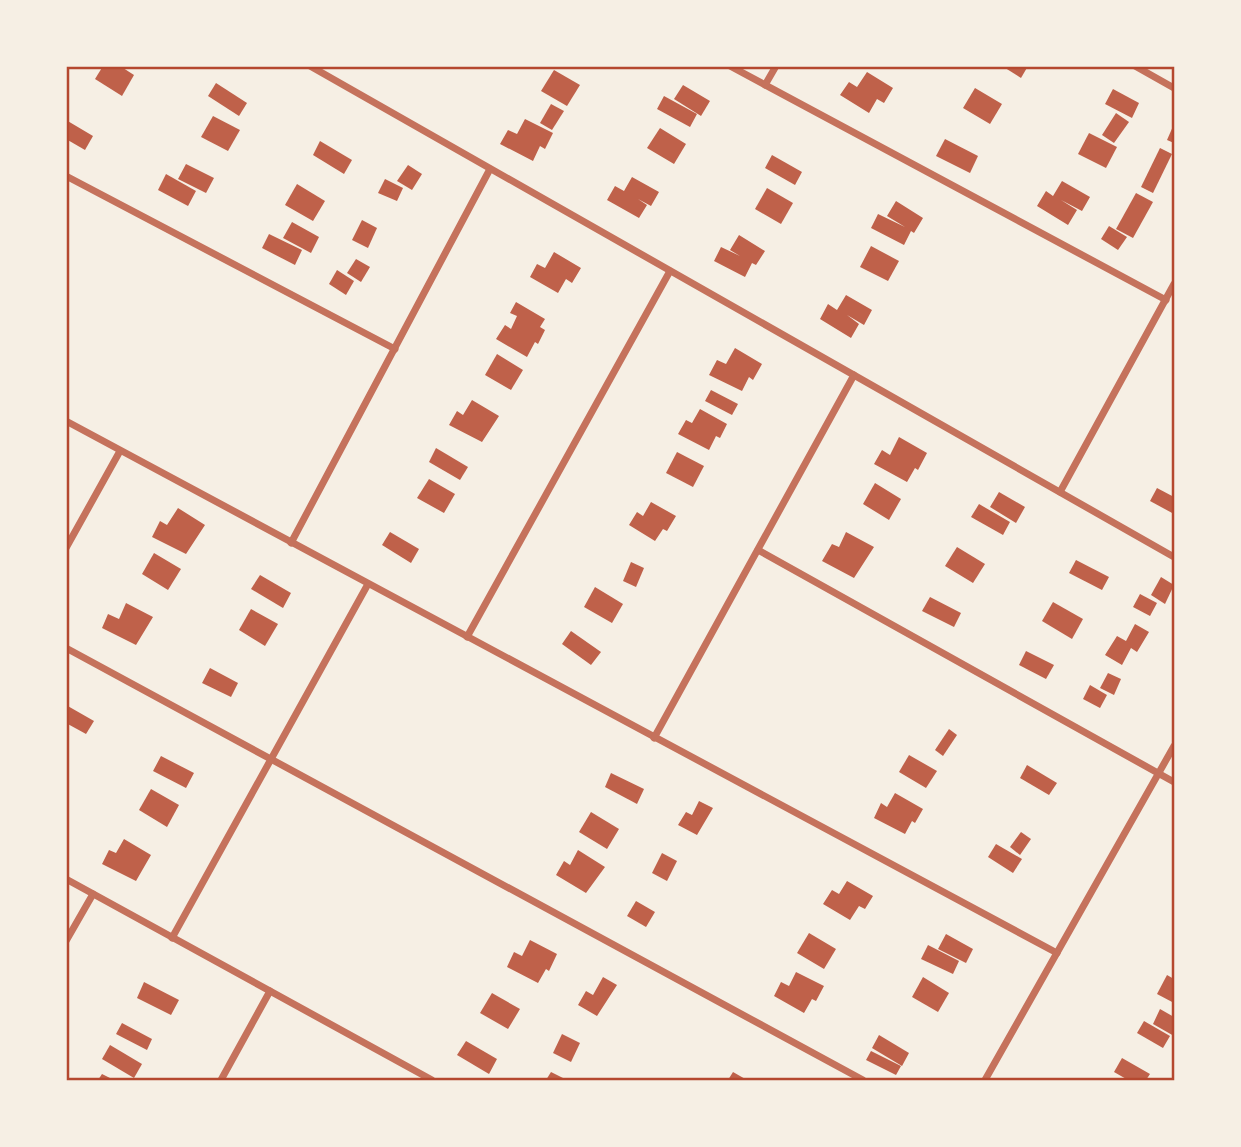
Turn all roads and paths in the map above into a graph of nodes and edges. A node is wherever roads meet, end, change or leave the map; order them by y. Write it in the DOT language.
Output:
graph roads {
  1 [pos="310,66"];
  2 [pos="730,66"];
  3 [pos="776,66"];
  4 [pos="1135,66"];
  5 [pos="765,85"];
  6 [pos="1174,88"];
  7 [pos="490,169"];
  8 [pos="66,176"];
  9 [pos="670,271"];
  10 [pos="1174,284"];
  11 [pos="1166,300"];
  12 [pos="395,349"];
  13 [pos="854,375"];
  14 [pos="66,421"];
  15 [pos="120,451"];
  16 [pos="1060,492"];
  17 [pos="290,543"];
  18 [pos="66,548"];
  19 [pos="758,550"];
  20 [pos="1174,557"];
  21 [pos="368,584"];
  22 [pos="467,637"];
  23 [pos="66,648"];
  24 [pos="654,738"];
  25 [pos="1174,746"];
  26 [pos="272,758"];
  27 [pos="1159,773"];
  28 [pos="1174,782"];
  29 [pos="66,880"];
  30 [pos="93,894"];
  31 [pos="172,938"];
  32 [pos="66,941"];
  33 [pos="1057,953"];
  34 [pos="270,991"];
  35 [pos="221,1080"];
  36 [pos="432,1080"];
  37 [pos="863,1080"];
  38 [pos="985,1080"];
  1 -- 7 [label="street"];
  2 -- 5 [label="street"];
  3 -- 5 [label="street"];
  4 -- 6 [label="street"];
  5 -- 11 [label="street"];
  7 -- 9 [label="street"];
  7 -- 12 [label="street"];
  8 -- 12 [label="street"];
  9 -- 13 [label="street"];
  9 -- 22 [label="street"];
  10 -- 11 [label="street"];
  11 -- 16 [label="street"];
  12 -- 17 [label="street"];
  13 -- 16 [label="street"];
  13 -- 19 [label="street"];
  14 -- 15 [label="street"];
  15 -- 17 [label="street"];
  15 -- 18 [label="street"];
  16 -- 20 [label="street"];
  17 -- 21 [label="street"];
  19 -- 24 [label="street"];
  19 -- 27 [label="street"];
  21 -- 22 [label="street"];
  21 -- 26 [label="street"];
  22 -- 24 [label="street"];
  23 -- 26 [label="street"];
  24 -- 33 [label="street"];
  25 -- 27 [label="street"];
  26 -- 31 [label="street"];
  26 -- 37 [label="street"];
  27 -- 28 [label="street"];
  27 -- 33 [label="street"];
  29 -- 30 [label="street"];
  30 -- 31 [label="street"];
  30 -- 32 [label="street"];
  31 -- 34 [label="street"];
  33 -- 38 [label="street"];
  34 -- 35 [label="street"];
  34 -- 36 [label="street"];
}
